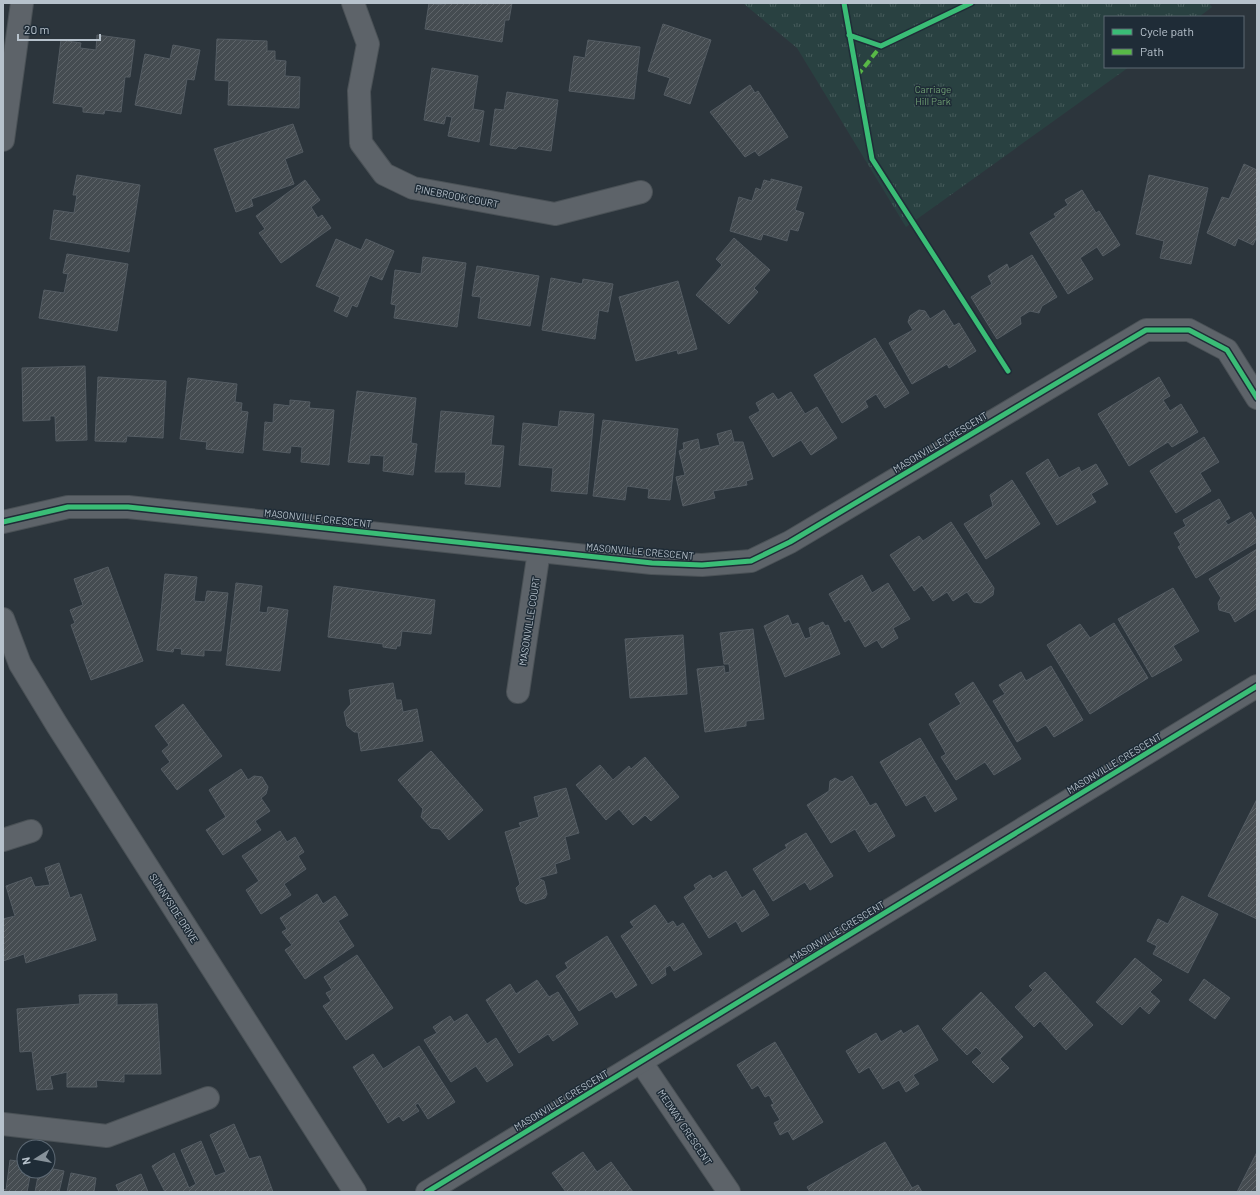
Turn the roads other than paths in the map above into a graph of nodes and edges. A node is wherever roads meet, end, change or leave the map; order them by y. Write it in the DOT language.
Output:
graph roads {
  1 [pos="22,3"];
  2 [pos="353,3"];
  3 [pos="3,140"];
  4 [pos="641,192"];
  5 [pos="1257,398"];
  6 [pos="3,522"];
  7 [pos="539,551"];
  8 [pos="3,619"];
  9 [pos="1257,686"];
  10 [pos="518,692"];
  11 [pos="31,831"];
  12 [pos="3,840"];
  13 [pos="641,1062"];
  14 [pos="208,1098"];
  15 [pos="3,1124"];
  16 [pos="355,1192"];
  17 [pos="427,1192"];
  18 [pos="729,1192"];
  1 -- 3 [label="street"];
  2 -- 4 [label="street, PINEBROOK COURT"];
  5 -- 7 [label="street, MASONVILLE CRESCENT"];
  6 -- 7 [label="street, MASONVILLE CRESCENT"];
  7 -- 10 [label="street, MASONVILLE COURT"];
  8 -- 16 [label="street, SUNNYSIDE DRIVE"];
  9 -- 13 [label="street, MASONVILLE CRESCENT"];
  11 -- 12 [label="street"];
  13 -- 17 [label="street, MASONVILLE CRESCENT"];
  13 -- 18 [label="street, MEDWAY CRESCENT"];
  14 -- 15 [label="street"];
}
